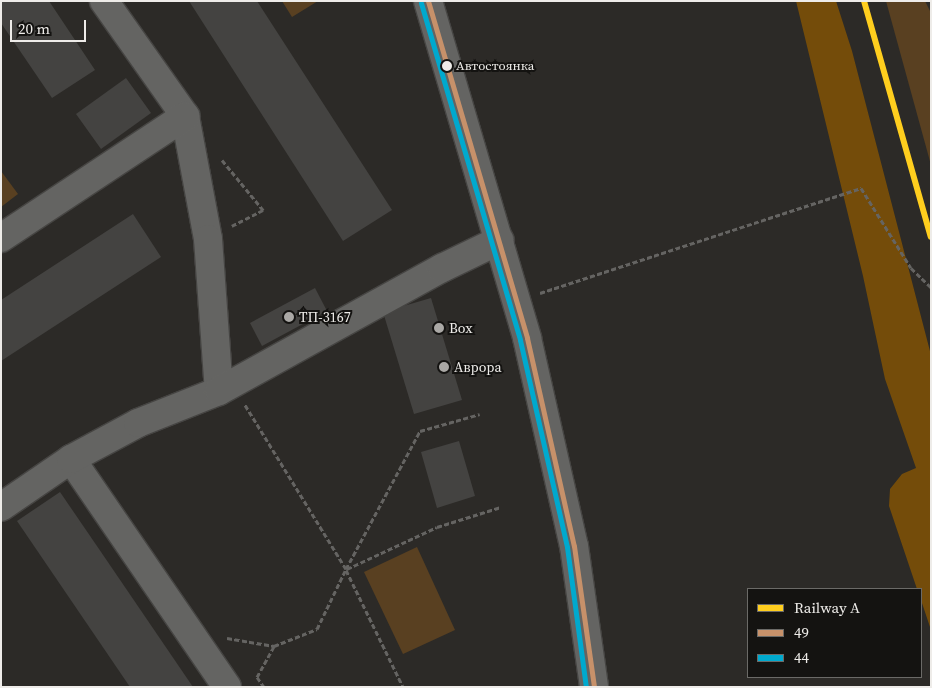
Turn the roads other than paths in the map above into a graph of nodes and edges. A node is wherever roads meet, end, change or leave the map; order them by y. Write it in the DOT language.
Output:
graph roads {
  1 [pos="428,1"];
  2 [pos="110,3"];
  3 [pos="185,116"];
  4 [pos="1,238"];
  5 [pos="500,240"];
  6 [pos="226,388"];
  7 [pos="71,459"];
  8 [pos="1,507"];
  9 [pos="226,687"];
  10 [pos="594,687"];
  1 -- 5 [label="street"];
  2 -- 3 [label="street"];
  3 -- 4 [label="street"];
  3 -- 6 [label="street"];
  5 -- 6 [label="street"];
  5 -- 10 [label="street"];
  6 -- 7 [label="street"];
  7 -- 8 [label="street"];
  7 -- 9 [label="street"];
}
